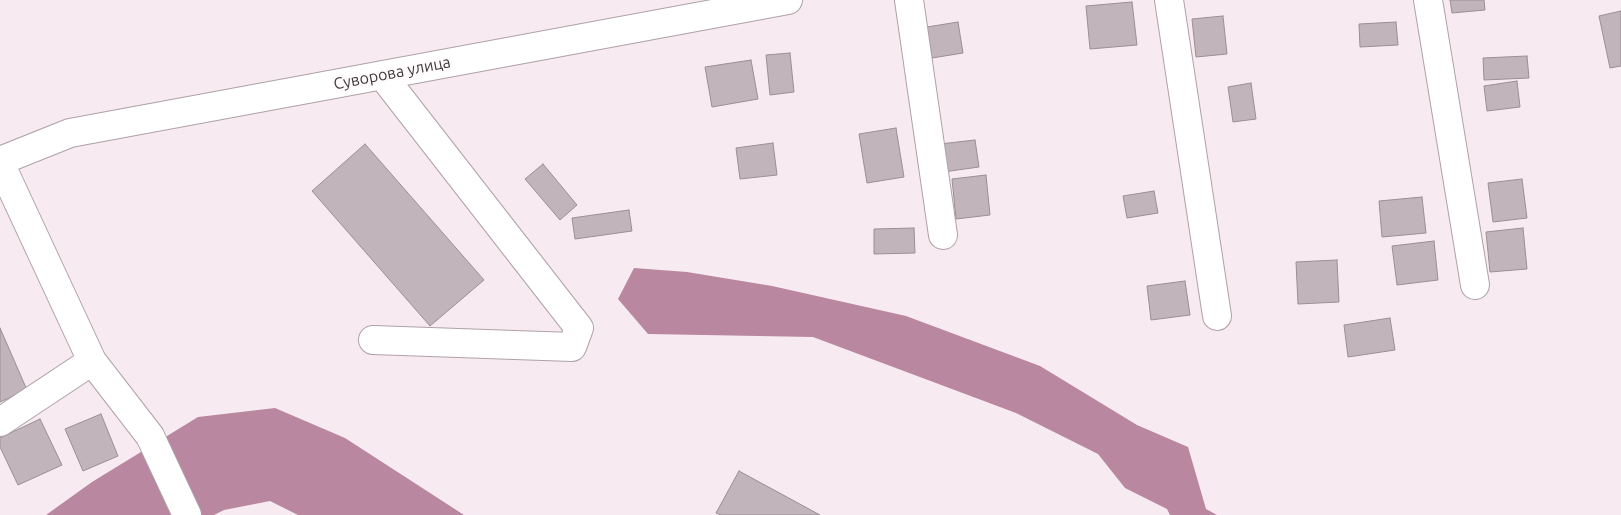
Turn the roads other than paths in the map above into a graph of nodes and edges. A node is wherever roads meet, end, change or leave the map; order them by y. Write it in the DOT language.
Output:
graph roads {
  1 [pos="788,0"];
  2 [pos="909,0"];
  3 [pos="1169,0"];
  4 [pos="1428,0"];
  5 [pos="382,75"];
  6 [pos="0,162"];
  7 [pos="943,235"];
  8 [pos="1475,284"];
  9 [pos="1217,316"];
  10 [pos="373,340"];
  11 [pos="92,361"];
  12 [pos="0,422"];
  13 [pos="187,515"];
  1 -- 5 [label="street, Суворова улица"];
  2 -- 7 [label="street"];
  3 -- 9 [label="street"];
  4 -- 8 [label="street"];
  5 -- 6 [label="street, Суворова улица"];
  5 -- 10 [label="street"];
  6 -- 11 [label="street"];
  11 -- 12 [label="street"];
  11 -- 13 [label="street"];
}
